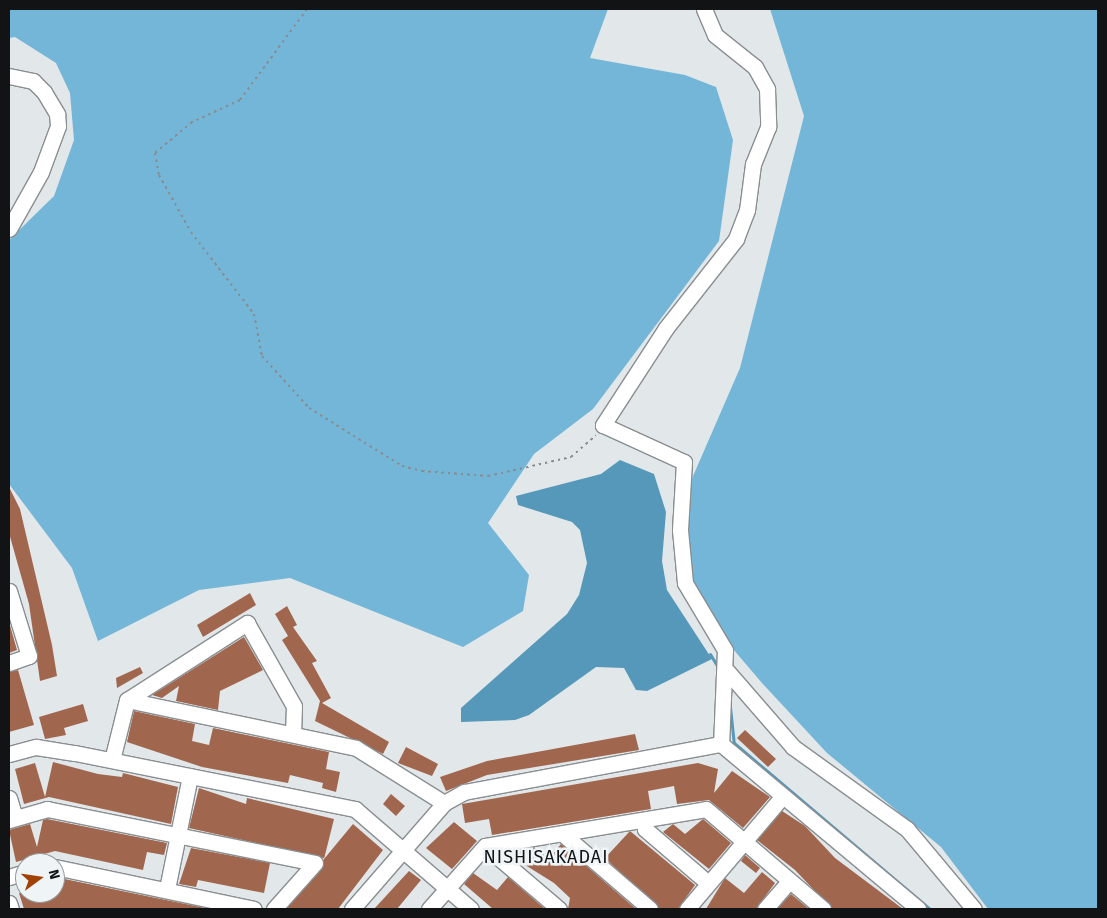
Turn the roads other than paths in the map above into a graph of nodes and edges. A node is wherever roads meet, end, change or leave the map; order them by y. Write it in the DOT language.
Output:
graph roads {
  1 [pos="704,9"];
  2 [pos="9,76"];
  3 [pos="9,229"];
  4 [pos="9,591"];
  5 [pos="9,663"];
  6 [pos="727,671"];
  7 [pos="127,700"];
  8 [pos="293,731"];
  9 [pos="721,744"];
  10 [pos="9,754"];
  11 [pos="112,760"];
  12 [pos="190,776"];
  13 [pos="9,798"];
  14 [pos="781,798"];
  15 [pos="444,803"];
  16 [pos="12,819"];
  17 [pos="644,820"];
  18 [pos="564,835"];
  19 [pos="178,836"];
  20 [pos="744,840"];
  21 [pos="485,846"];
  22 [pos="403,849"];
  23 [pos="65,869"];
  24 [pos="789,881"];
  25 [pos="708,883"];
  26 [pos="445,888"];
  27 [pos="167,889"];
  28 [pos="9,903"];
  29 [pos="11,909"];
  30 [pos="254,909"];
  31 [pos="274,909"];
  32 [pos="352,909"];
  33 [pos="430,909"];
  34 [pos="471,909"];
  35 [pos="559,909"];
  36 [pos="650,909"];
  37 [pos="687,909"];
  38 [pos="765,909"];
  39 [pos="823,909"];
  40 [pos="918,909"];
  41 [pos="974,909"];
  1 -- 6 [label="street"];
  2 -- 3 [label="street"];
  4 -- 5 [label="street"];
  6 -- 9 [label="street"];
  6 -- 41 [label="street"];
  7 -- 8 [label="street"];
  7 -- 8 [label="street"];
  7 -- 11 [label="street"];
  8 -- 15 [label="street"];
  9 -- 14 [label="street"];
  9 -- 15 [label="street"];
  10 -- 11 [label="street"];
  11 -- 12 [label="street"];
  12 -- 19 [label="street"];
  12 -- 22 [label="street"];
  13 -- 16 [label="street"];
  14 -- 20 [label="street"];
  14 -- 40 [label="street"];
  15 -- 22 [label="street"];
  16 -- 19 [label="street"];
  17 -- 18 [label="street"];
  17 -- 20 [label="street"];
  17 -- 25 [label="street"];
  18 -- 21 [label="street"];
  18 -- 36 [label="street"];
  19 -- 27 [label="street"];
  19 -- 31 [label="street"];
  20 -- 24 [label="street"];
  20 -- 25 [label="street"];
  21 -- 26 [label="street"];
  21 -- 35 [label="street"];
  22 -- 26 [label="street"];
  22 -- 32 [label="street"];
  23 -- 27 [label="street"];
  24 -- 38 [label="street"];
  24 -- 39 [label="street"];
  25 -- 37 [label="street"];
  26 -- 33 [label="street"];
  26 -- 34 [label="street"];
  27 -- 30 [label="street"];
  28 -- 29 [label="street"];
}
